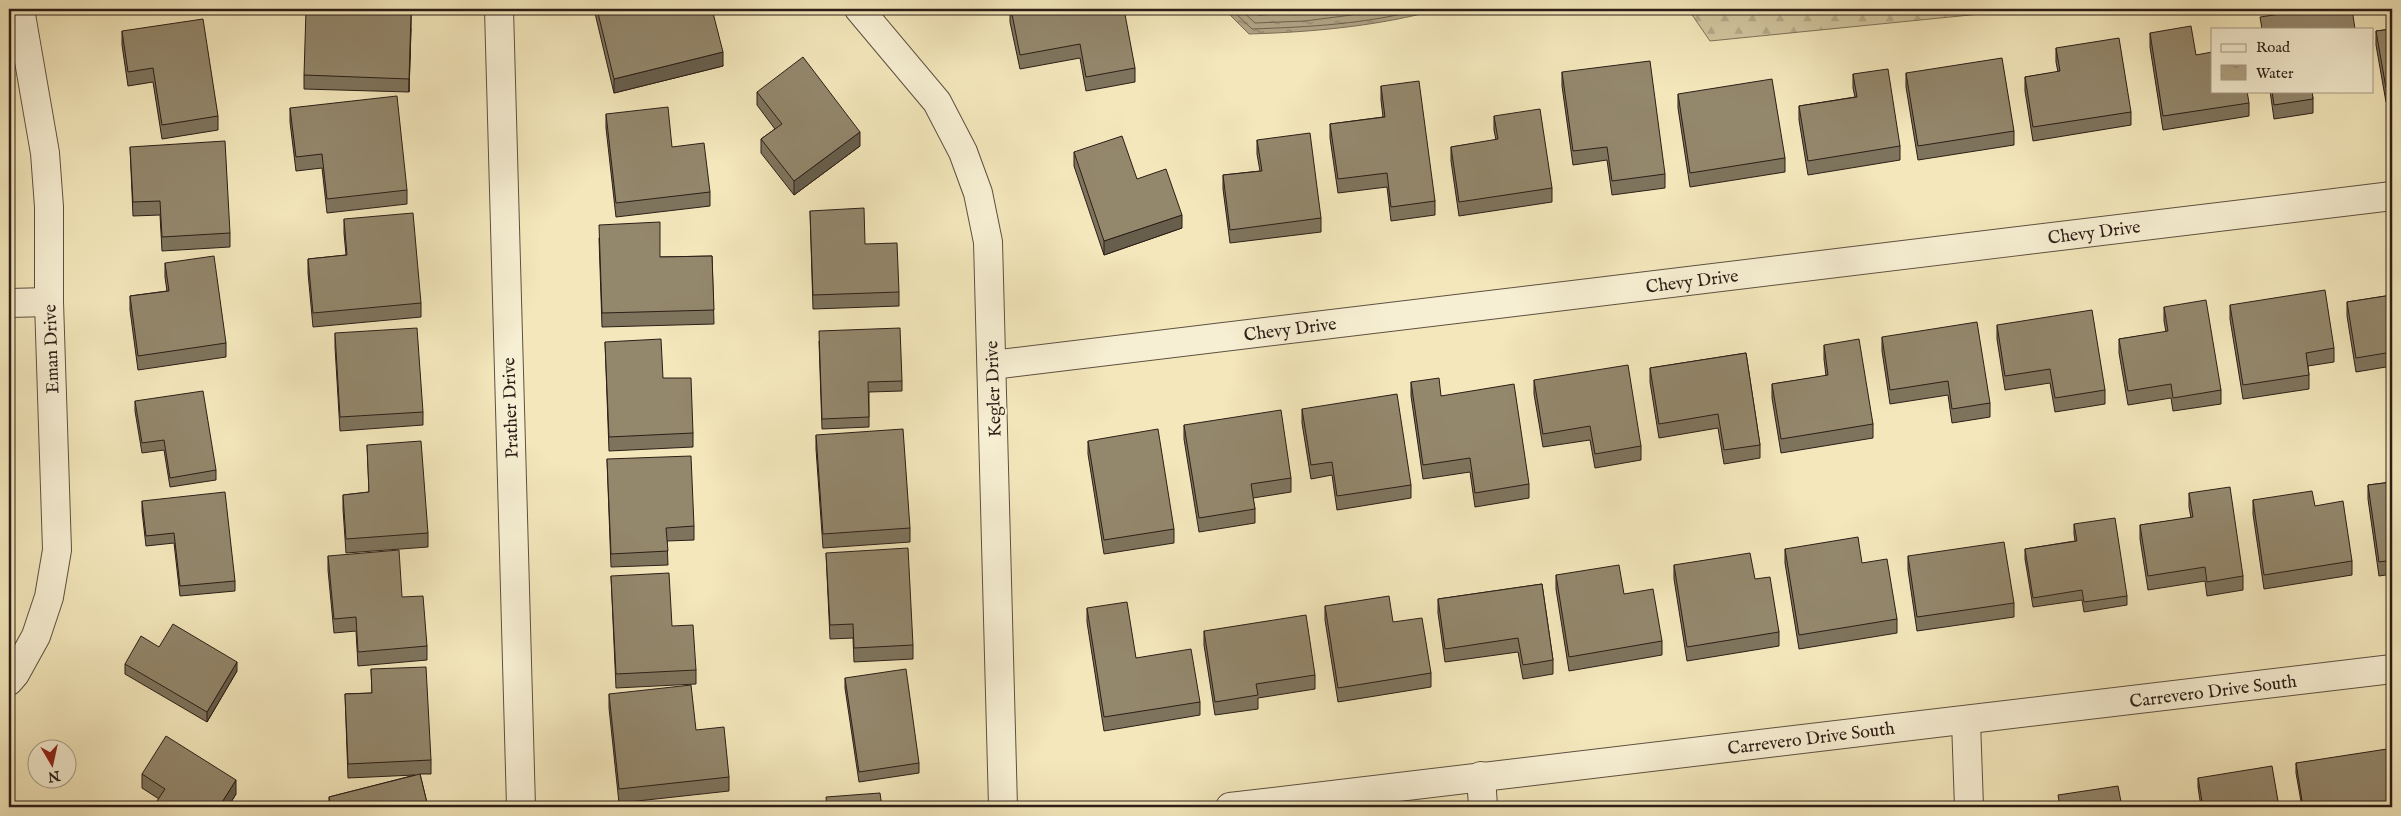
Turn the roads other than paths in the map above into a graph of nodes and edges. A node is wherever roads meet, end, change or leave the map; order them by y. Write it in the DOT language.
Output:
graph roads {
  1 [pos="20,9"];
  2 [pos="499,9"];
  3 [pos="859,9"];
  4 [pos="2392,196"];
  5 [pos="49,302"];
  6 [pos="9,303"];
  7 [pos="992,365"];
  8 [pos="2392,669"];
  9 [pos="9,681"];
  10 [pos="1966,720"];
  11 [pos="1481,776"];
  12 [pos="521,807"];
  13 [pos="1003,807"];
  14 [pos="1230,807"];
  15 [pos="1483,807"];
  16 [pos="1969,807"];
  1 -- 5 [label="street, Eman Drive"];
  2 -- 12 [label="street, Prather Drive"];
  3 -- 7 [label="street, Kegler Drive"];
  4 -- 7 [label="street, Chevy Drive"];
  5 -- 6 [label="street"];
  5 -- 9 [label="street, Eman Drive"];
  7 -- 13 [label="street, Kegler Drive"];
  8 -- 10 [label="street, Carrevero Drive South"];
  10 -- 11 [label="street, Carrevero Drive South"];
  10 -- 16 [label="street"];
  11 -- 14 [label="street, Carrevero Drive South"];
  11 -- 15 [label="street"];
}
